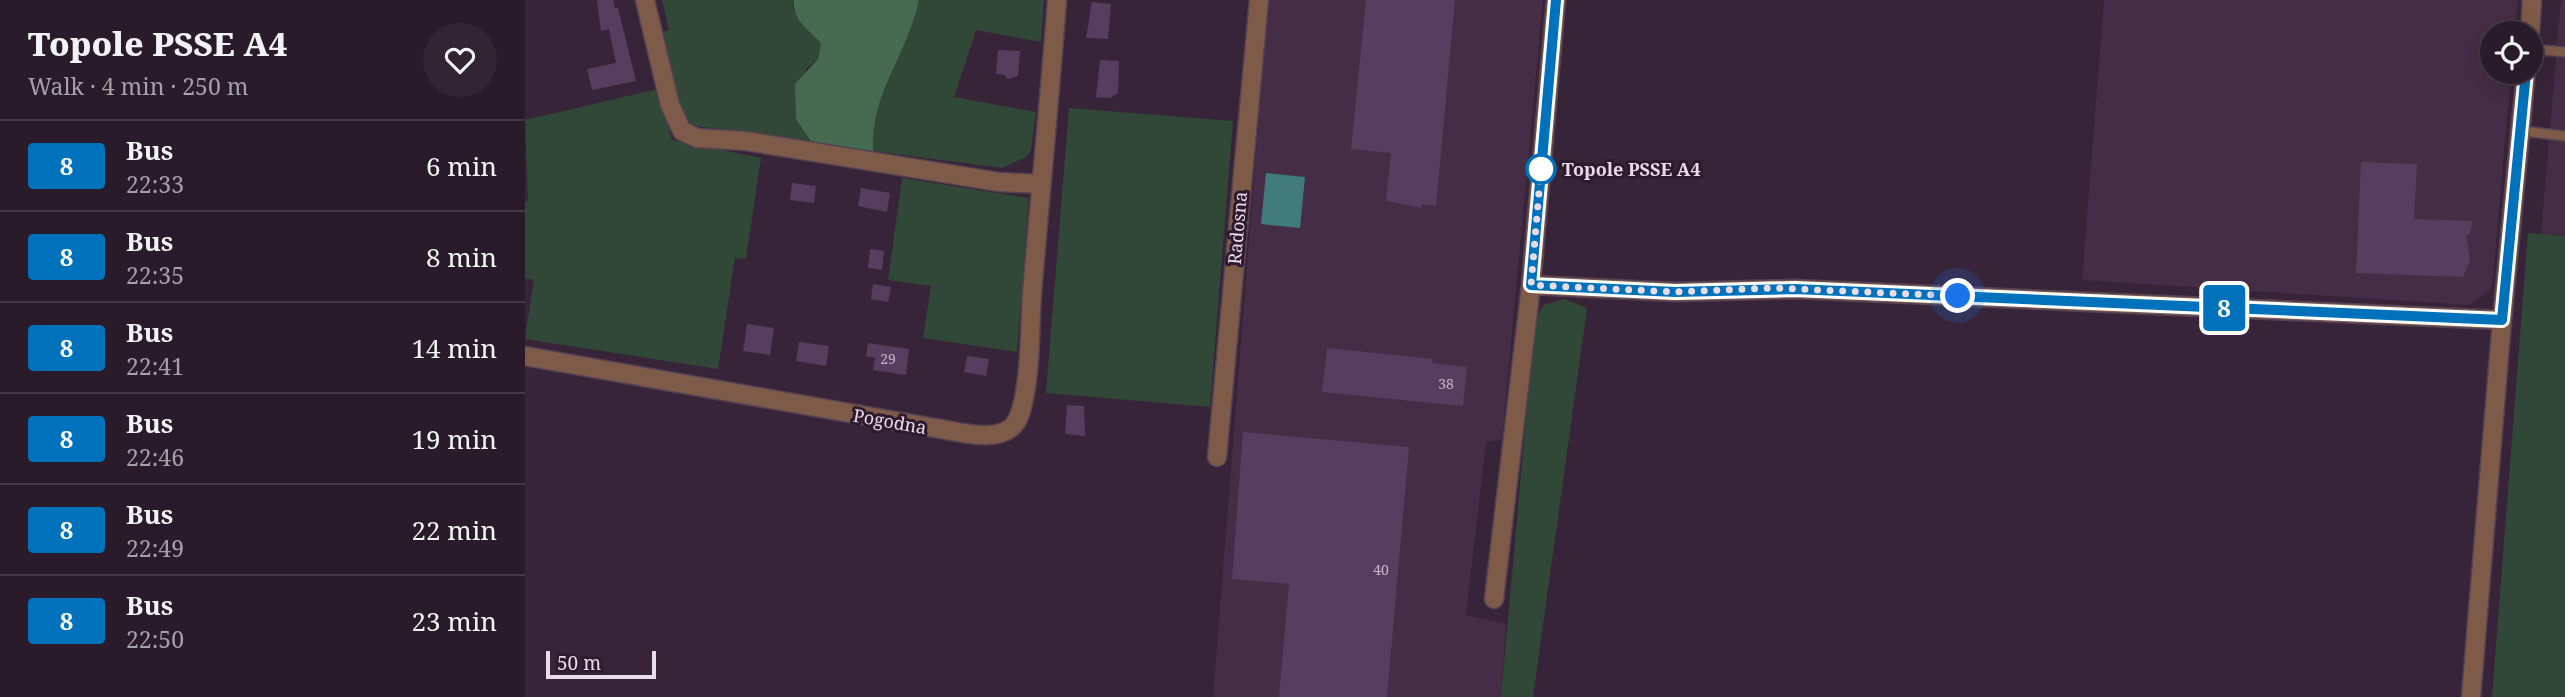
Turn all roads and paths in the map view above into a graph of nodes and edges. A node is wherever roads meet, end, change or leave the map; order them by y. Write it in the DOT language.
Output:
graph roads {
  1 [pos="645,0"];
  2 [pos="1057,0"];
  3 [pos="1259,0"];
  4 [pos="1556,0"];
  5 [pos="2532,0"];
  6 [pos="2531,21"];
  7 [pos="2543,50"];
  8 [pos="2565,52"];
  9 [pos="2525,84"];
  10 [pos="2522,131"];
  11 [pos="2565,136"];
  12 [pos="1041,184"];
  13 [pos="1531,285"];
  14 [pos="2502,320"];
  15 [pos="525,356"];
  16 [pos="1217,457"];
  17 [pos="1494,599"];
  18 [pos="2471,697"];
  1 -- 12 [label="street"];
  2 -- 12 [label="street, Pogodna"];
  3 -- 16 [label="street, Radosna"];
  4 -- 13 [label="street"];
  5 -- 6 [label="street"];
  7 -- 8 [label="lane"];
  9 -- 10 [label="street"];
  10 -- 11 [label="lane"];
  10 -- 14 [label="street"];
  12 -- 15 [label="street, Pogodna"];
  13 -- 14 [label="street"];
  13 -- 17 [label="street"];
  14 -- 18 [label="street"];
}
